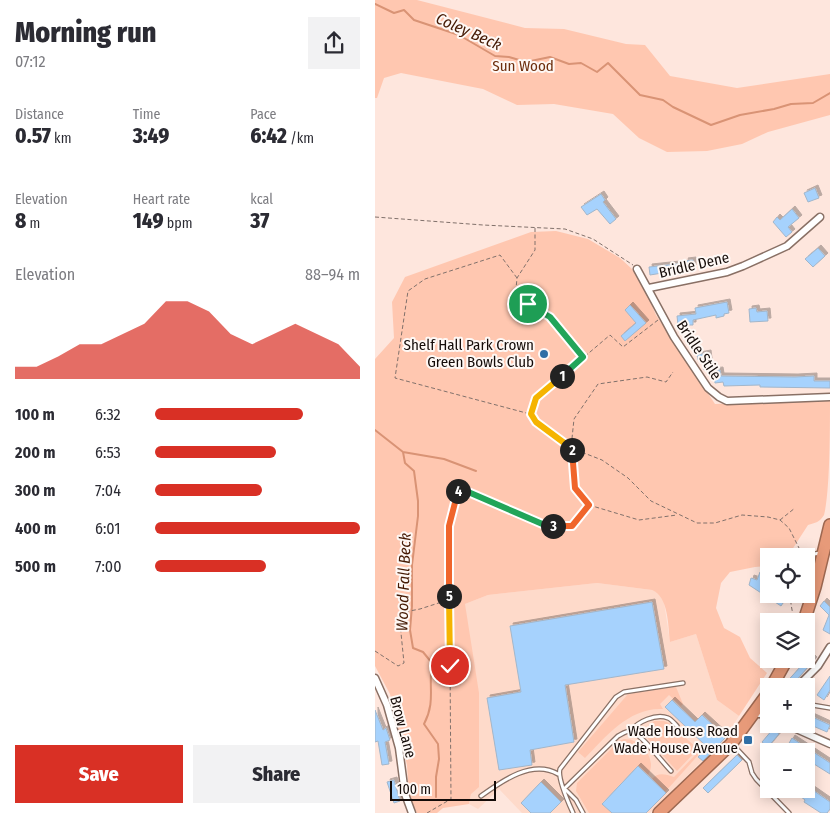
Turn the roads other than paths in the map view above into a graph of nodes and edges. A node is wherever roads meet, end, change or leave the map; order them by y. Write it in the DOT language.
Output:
graph roads {
  1 [pos="820,217"];
  2 [pos="637,269"];
  3 [pos="649,288"];
  4 [pos="830,397"];
  5 [pos="830,526"];
  6 [pos="823,553"];
  7 [pos="815,554"];
  8 [pos="807,613"];
  9 [pos="830,647"];
  10 [pos="375,678"];
  11 [pos="807,678"];
  12 [pos="683,682"];
  13 [pos="815,706"];
  14 [pos="830,708"];
  15 [pos="760,718"];
  16 [pos="677,726"];
  17 [pos="631,731"];
  18 [pos="805,733"];
  19 [pos="731,744"];
  20 [pos="830,744"];
  21 [pos="671,771"];
  22 [pos="559,774"];
  23 [pos="564,789"];
  24 [pos="481,796"];
  25 [pos="412,813"];
  26 [pos="573,813"];
  27 [pos="583,813"];
  28 [pos="659,813"];
  29 [pos="789,813"];
  1 -- 3 [label="street, Bridle Dene"];
  2 -- 3 [label="street, Bridle Stile"];
  3 -- 4 [label="street, Bridle Stile"];
  5 -- 6 [label="highway"];
  6 -- 7 [label="lane"];
  6 -- 8 [label="highway"];
  9 -- 11 [label="street"];
  10 -- 25 [label="street, Brow Lane"];
  12 -- 22 [label="lane"];
  13 -- 14 [label="lane"];
  15 -- 19 [label="highway"];
  16 -- 17 [label="lane"];
  17 -- 21 [label="lane"];
  17 -- 23 [label="lane"];
  18 -- 20 [label="street"];
  19 -- 28 [label="highway"];
  19 -- 29 [label="lane"];
  22 -- 23 [label="lane"];
  22 -- 24 [label="lane"];
  23 -- 26 [label="lane"];
  23 -- 27 [label="lane"];
}
